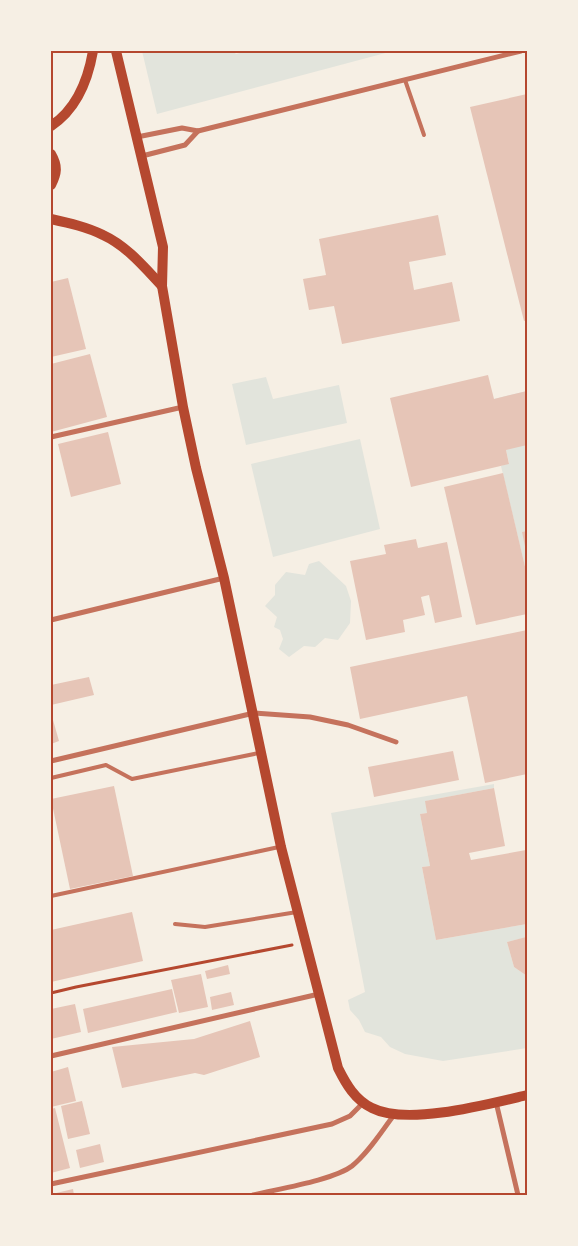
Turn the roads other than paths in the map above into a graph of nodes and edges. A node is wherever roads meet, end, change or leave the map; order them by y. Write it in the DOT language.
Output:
graph roads {
  1 [pos="93,51"];
  2 [pos="116,51"];
  3 [pos="521,51"];
  4 [pos="405,80"];
  5 [pos="51,126"];
  6 [pos="198,131"];
  7 [pos="424,136"];
  8 [pos="137,137"];
  9 [pos="51,154"];
  10 [pos="142,156"];
  11 [pos="51,185"];
  12 [pos="51,219"];
  13 [pos="162,286"];
  14 [pos="183,407"];
  15 [pos="51,437"];
  16 [pos="224,578"];
  17 [pos="51,620"];
  18 [pos="254,713"];
  19 [pos="396,742"];
  20 [pos="262,752"];
  21 [pos="51,761"];
  22 [pos="51,778"];
  23 [pos="281,847"];
  24 [pos="51,896"];
  25 [pos="297,912"];
  26 [pos="175,924"];
  27 [pos="319,994"];
  28 [pos="51,1056"];
  29 [pos="527,1095"];
  30 [pos="364,1102"];
  31 [pos="496,1102"];
  32 [pos="394,1115"];
  33 [pos="51,1184"];
  34 [pos="253,1195"];
  35 [pos="518,1195"];
  1 -- 5 [label="main road"];
  2 -- 8 [label="main road"];
  3 -- 4 [label="street"];
  4 -- 6 [label="street"];
  4 -- 7 [label="lane"];
  6 -- 8 [label="street"];
  6 -- 10 [label="street"];
  8 -- 10 [label="main road"];
  9 -- 11 [label="main road"];
  10 -- 13 [label="main road"];
  12 -- 13 [label="main road"];
  13 -- 14 [label="main road"];
  14 -- 15 [label="street"];
  14 -- 16 [label="main road"];
  16 -- 17 [label="street"];
  16 -- 18 [label="main road"];
  18 -- 19 [label="street"];
  18 -- 20 [label="main road"];
  18 -- 21 [label="street"];
  20 -- 22 [label="lane"];
  20 -- 23 [label="main road"];
  23 -- 24 [label="lane"];
  23 -- 25 [label="main road"];
  25 -- 26 [label="lane"];
  25 -- 27 [label="main road"];
  27 -- 28 [label="street"];
  27 -- 30 [label="main road"];
  29 -- 31 [label="main road"];
  30 -- 32 [label="main road"];
  30 -- 33 [label="street"];
  31 -- 32 [label="main road"];
  31 -- 35 [label="street"];
  32 -- 34 [label="street"];
}
